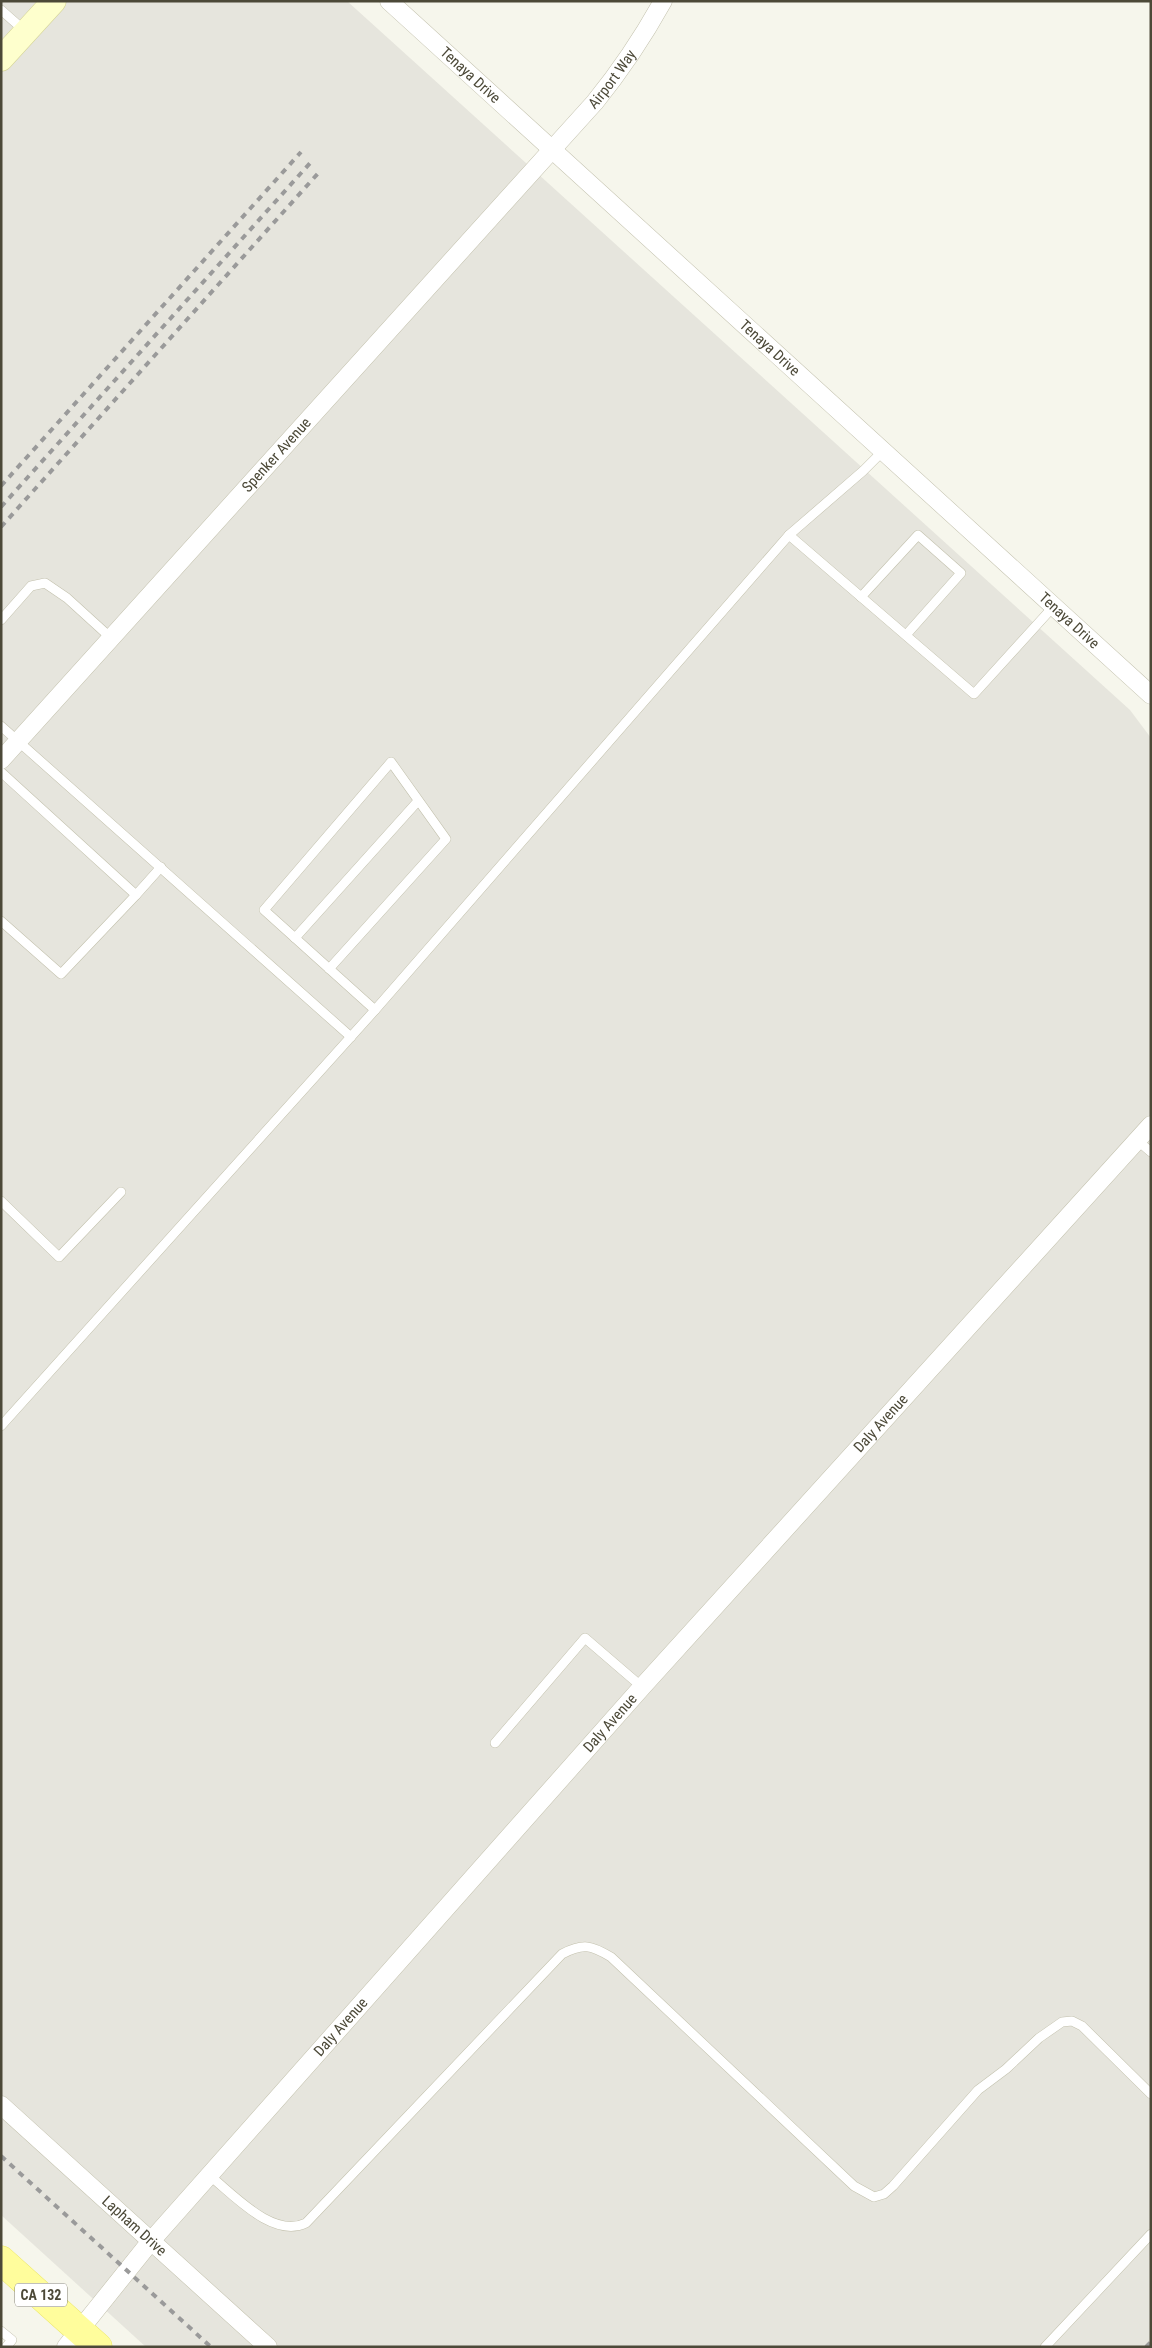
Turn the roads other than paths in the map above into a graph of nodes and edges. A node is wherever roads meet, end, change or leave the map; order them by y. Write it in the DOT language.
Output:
graph roads {
  1 [pos="54,1"];
  2 [pos="389,1"];
  3 [pos="662,1"];
  4 [pos="1,10"];
  5 [pos="26,32"];
  6 [pos="1,59"];
  7 [pos="551,150"];
  8 [pos="882,452"];
  9 [pos="789,535"];
  10 [pos="861,597"];
  11 [pos="1053,607"];
  12 [pos="1,620"];
  13 [pos="906,635"];
  14 [pos="111,638"];
  15 [pos="1151,695"];
  16 [pos="1,726"];
  17 [pos="19,741"];
  18 [pos="1,760"];
  19 [pos="1,772"];
  20 [pos="418,801"];
  21 [pos="161,867"];
  22 [pos="136,895"];
  23 [pos="1,921"];
  24 [pos="295,938"];
  25 [pos="329,969"];
  26 [pos="375,1010"];
  27 [pos="351,1037"];
  28 [pos="1151,1125"];
  29 [pos="1137,1140"];
  30 [pos="1151,1152"];
  31 [pos="121,1192"];
  32 [pos="1,1201"];
  33 [pos="1,1426"];
  34 [pos="642,1687"];
  35 [pos="495,1743"];
  36 [pos="1151,2094"];
  37 [pos="1,2105"];
  38 [pos="210,2175"];
  39 [pos="1151,2234"];
  40 [pos="151,2241"];
  41 [pos="1,2260"];
  42 [pos="1,2331"];
  43 [pos="81,2341"];
  44 [pos="6,2347"];
  45 [pos="268,2347"];
  46 [pos="1045,2347"];
  1 -- 5 [label="main road"];
  2 -- 7 [label="street, Tenaya Drive"];
  3 -- 7 [label="street, Airport Way"];
  4 -- 5 [label="lane"];
  5 -- 6 [label="main road"];
  7 -- 8 [label="street, Tenaya Drive"];
  7 -- 14 [label="street, Spenker Avenue"];
  8 -- 9 [label="lane"];
  8 -- 11 [label="street, Tenaya Drive"];
  9 -- 10 [label="lane"];
  9 -- 26 [label="lane"];
  10 -- 13 [label="lane"];
  10 -- 13 [label="lane"];
  11 -- 13 [label="lane"];
  11 -- 15 [label="street, Tenaya Drive"];
  12 -- 14 [label="lane"];
  14 -- 17 [label="street, Spenker Avenue"];
  16 -- 17 [label="lane"];
  17 -- 18 [label="street, Spenker Avenue"];
  17 -- 21 [label="lane"];
  19 -- 22 [label="lane"];
  20 -- 24 [label="lane"];
  20 -- 24 [label="lane"];
  20 -- 25 [label="lane"];
  21 -- 22 [label="lane"];
  21 -- 27 [label="lane"];
  22 -- 23 [label="lane"];
  24 -- 25 [label="lane"];
  25 -- 26 [label="lane"];
  26 -- 27 [label="lane"];
  27 -- 33 [label="lane"];
  28 -- 29 [label="street, Daly Avenue"];
  29 -- 30 [label="lane"];
  29 -- 34 [label="street, Daly Avenue"];
  31 -- 32 [label="lane"];
  34 -- 35 [label="lane"];
  34 -- 38 [label="street, Daly Avenue"];
  36 -- 38 [label="lane"];
  37 -- 40 [label="street, Lapham Drive"];
  38 -- 40 [label="street, Daly Avenue"];
  39 -- 46 [label="lane"];
  40 -- 43 [label="street, Daly Avenue"];
  40 -- 45 [label="street, Lapham Drive"];
  41 -- 43 [label="main road, CA 132"];
  42 -- 44 [label="lane"];
}
